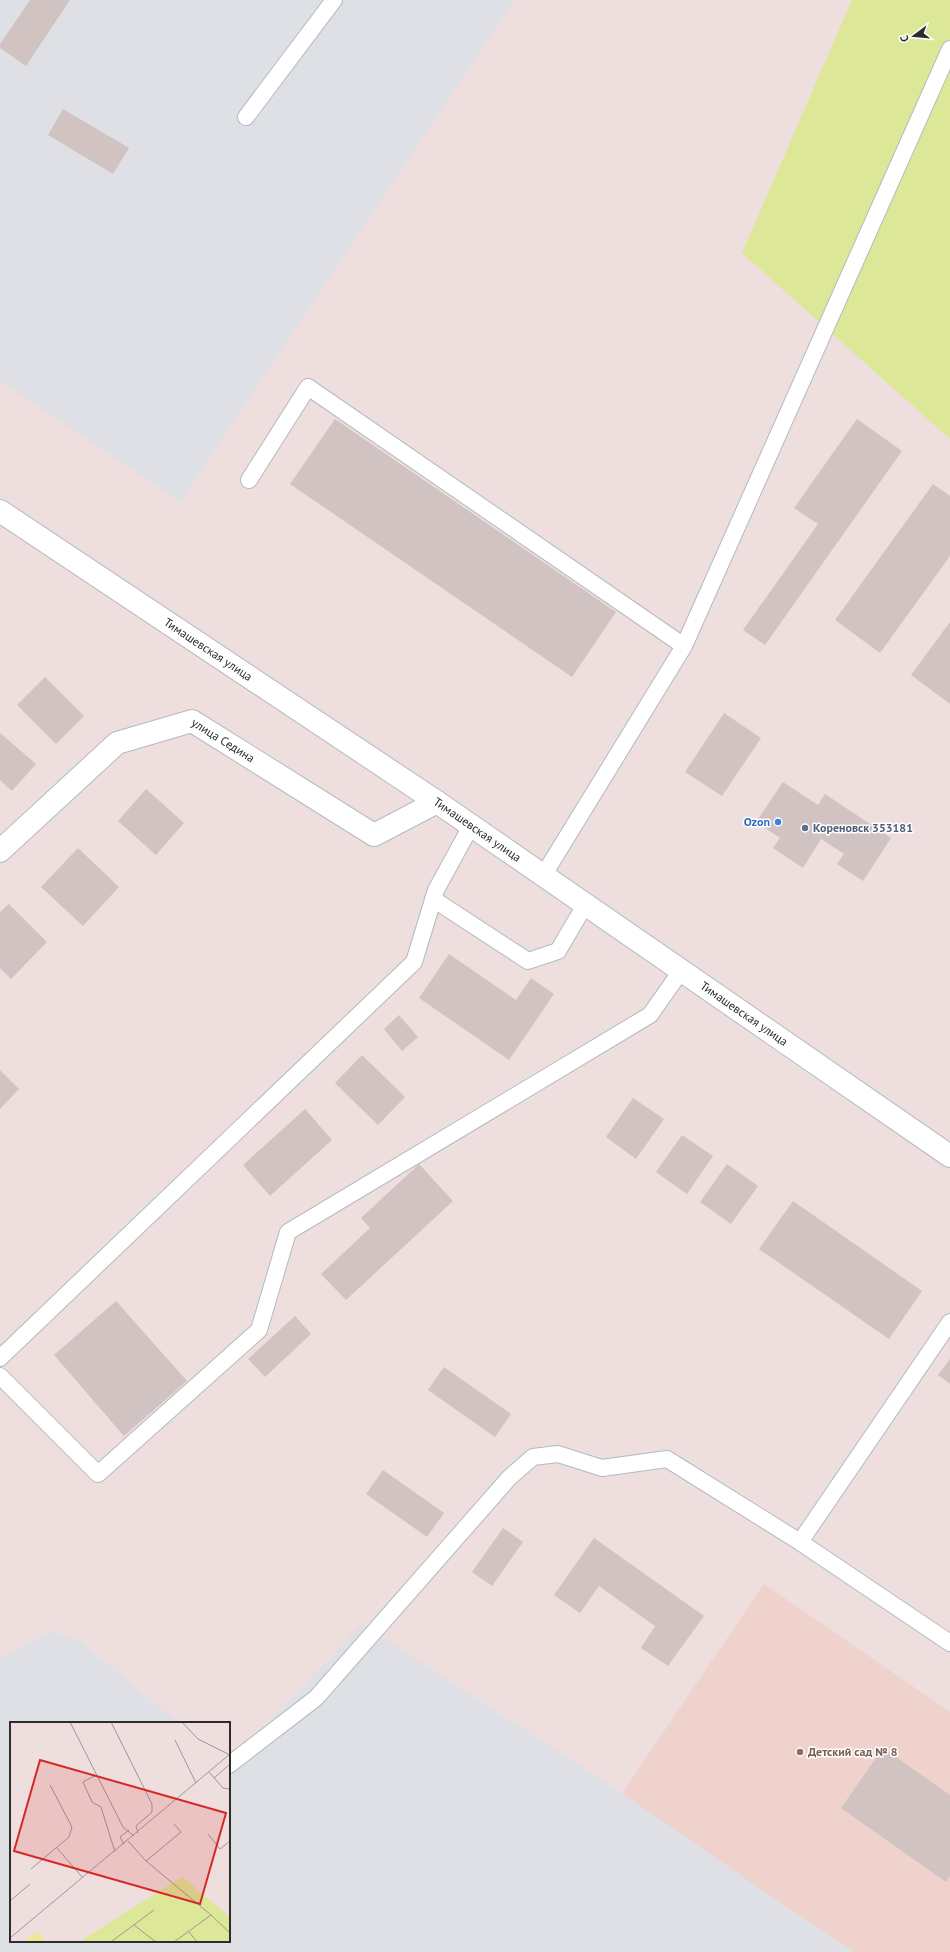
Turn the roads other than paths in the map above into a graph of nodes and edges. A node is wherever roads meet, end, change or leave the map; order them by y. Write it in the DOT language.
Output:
graph roads {
  1 [pos="334,0"];
  2 [pos="950,49"];
  3 [pos="246,117"];
  4 [pos="249,480"];
  5 [pos="0,511"];
  6 [pos="684,646"];
  7 [pos="437,802"];
  8 [pos="471,826"];
  9 [pos="0,850"];
  10 [pos="543,876"];
  11 [pos="433,899"];
  12 [pos="585,905"];
  13 [pos="681,971"];
  14 [pos="950,1156"];
  15 [pos="950,1322"];
  16 [pos="0,1358"];
  17 [pos="0,1376"];
  18 [pos="800,1542"];
  19 [pos="950,1644"];
  20 [pos="230,1764"];
  1 -- 3 [label="lane"];
  2 -- 6 [label="lane"];
  4 -- 6 [label="lane"];
  5 -- 7 [label="street, Тимашевская улица"];
  6 -- 10 [label="lane"];
  7 -- 8 [label="street, Тимашевская улица"];
  7 -- 9 [label="street, улица Седина"];
  8 -- 10 [label="street, Тимашевская улица"];
  8 -- 11 [label="lane"];
  10 -- 12 [label="street, Тимашевская улица"];
  11 -- 12 [label="lane"];
  11 -- 16 [label="lane"];
  12 -- 13 [label="street, Тимашевская улица"];
  13 -- 14 [label="street, Тимашевская улица"];
  13 -- 17 [label="lane"];
  15 -- 18 [label="lane"];
  18 -- 19 [label="lane"];
  18 -- 20 [label="lane"];
}
